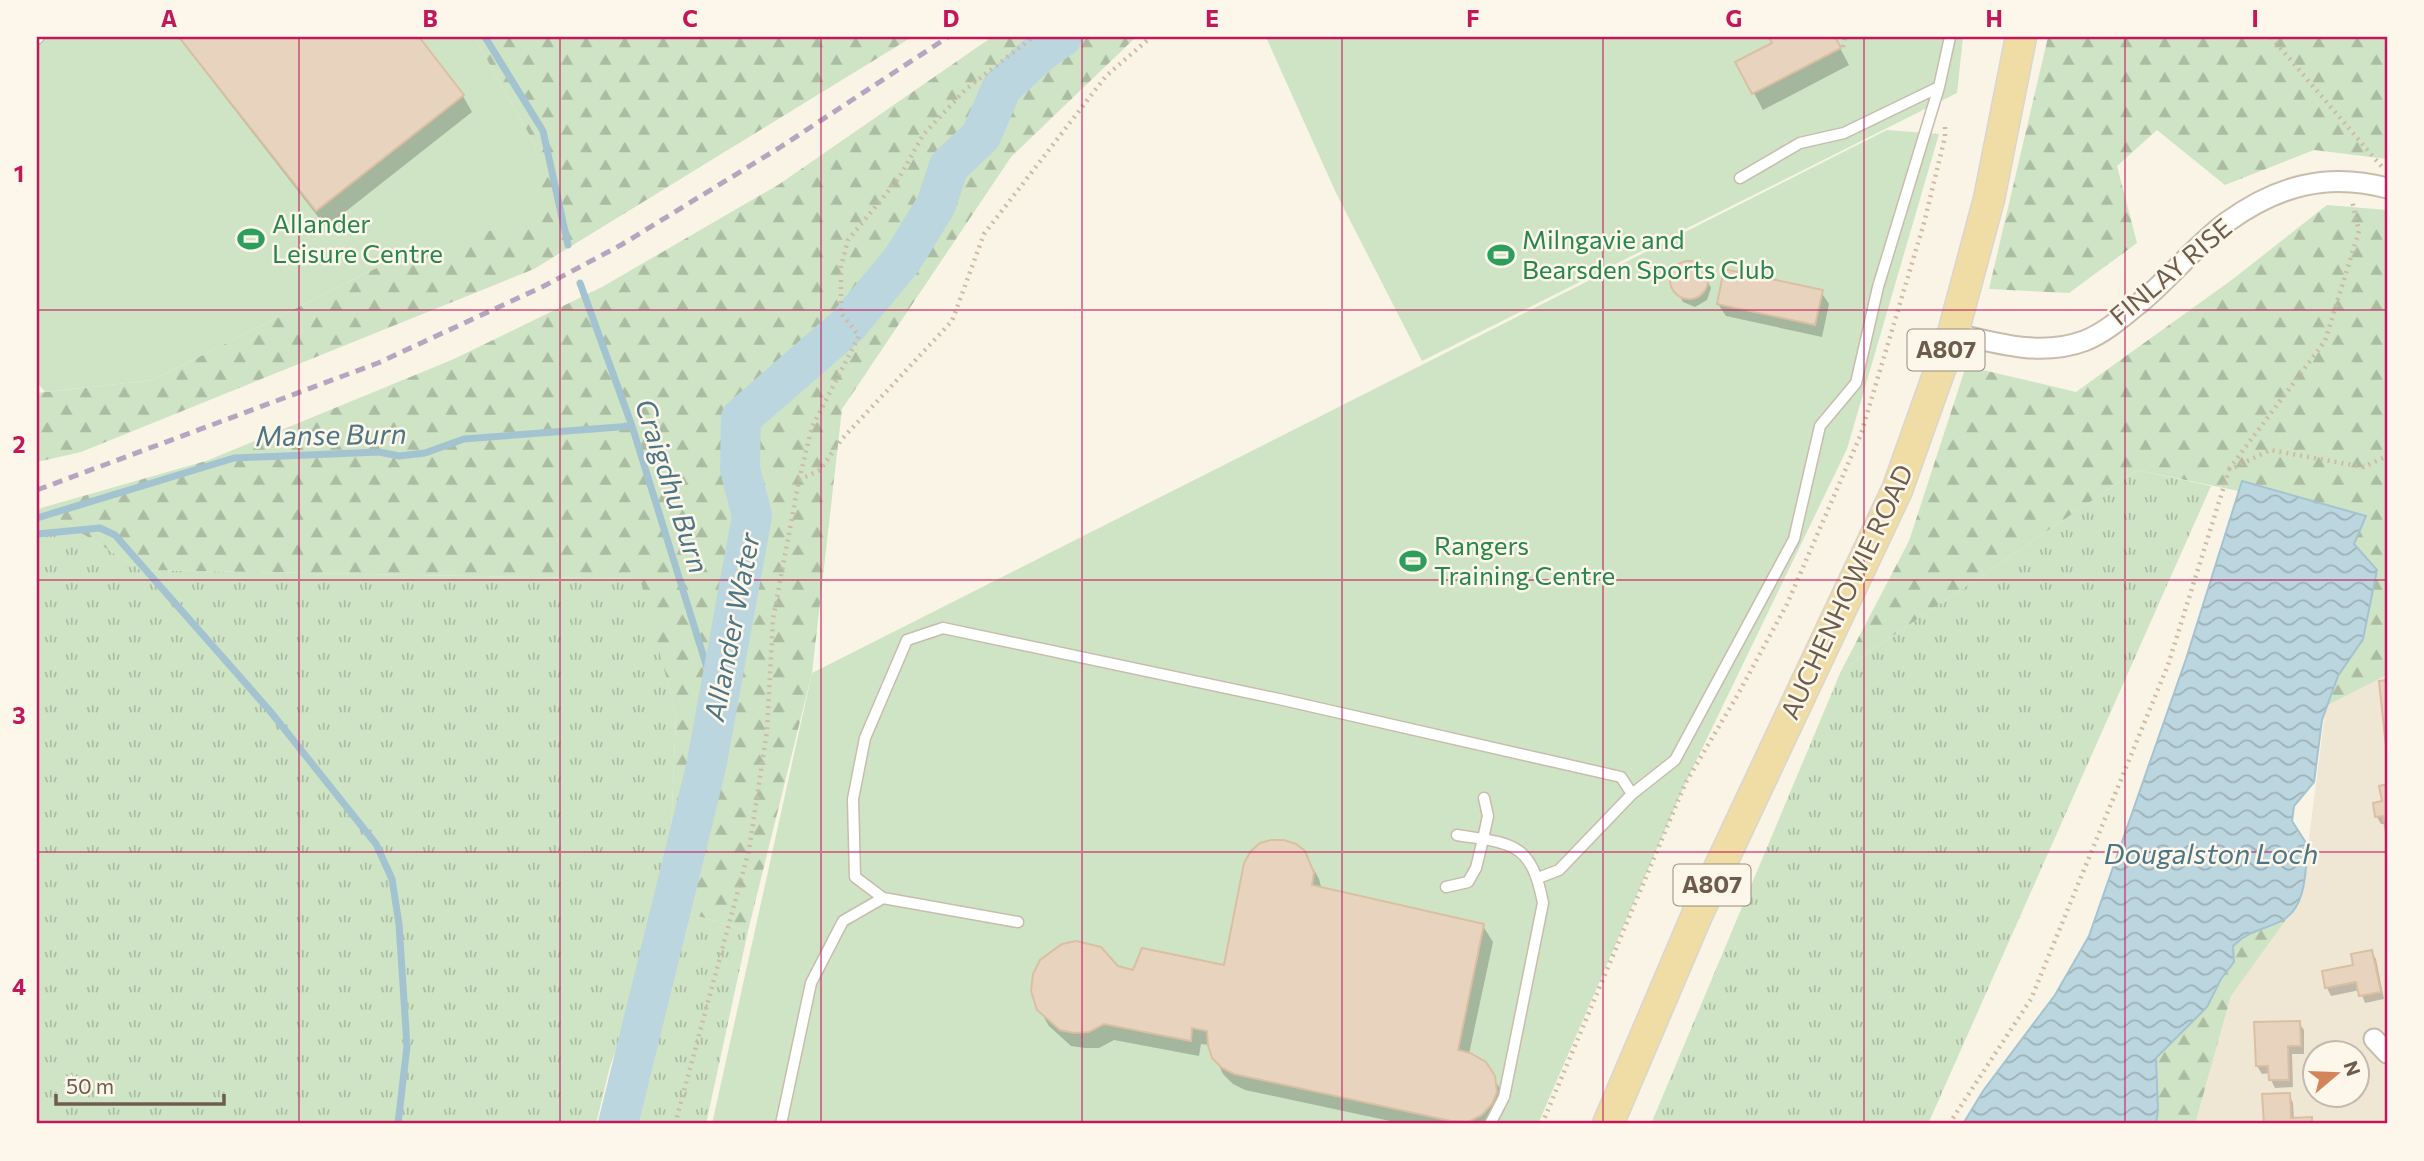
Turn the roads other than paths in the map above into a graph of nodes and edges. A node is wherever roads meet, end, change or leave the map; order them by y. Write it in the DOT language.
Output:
graph roads {
  1 [pos="1950,37"];
  2 [pos="2021,37"];
  3 [pos="1939,87"];
  4 [pos="1740,178"];
  5 [pos="2387,188"];
  6 [pos="1952,333"];
  7 [pos="1632,794"];
  8 [pos="1484,798"];
  9 [pos="1457,835"];
  10 [pos="1483,839"];
  11 [pos="1538,877"];
  12 [pos="1446,887"];
  13 [pos="883,898"];
  14 [pos="1018,922"];
  15 [pos="781,1124"];
  16 [pos="1490,1124"];
  17 [pos="1608,1124"];
  1 -- 3 [label="lane"];
  2 -- 6 [label="main road, AUCHENHOWIE ROAD / A807"];
  3 -- 4 [label="lane"];
  3 -- 7 [label="lane"];
  5 -- 6 [label="street, FINLAY RISE"];
  6 -- 17 [label="main road, AUCHENHOWIE ROAD / A807"];
  7 -- 11 [label="lane"];
  7 -- 13 [label="lane"];
  8 -- 10 [label="lane"];
  9 -- 10 [label="lane"];
  10 -- 11 [label="lane"];
  10 -- 12 [label="lane"];
  11 -- 16 [label="lane"];
  13 -- 14 [label="lane"];
  13 -- 15 [label="lane"];
}
